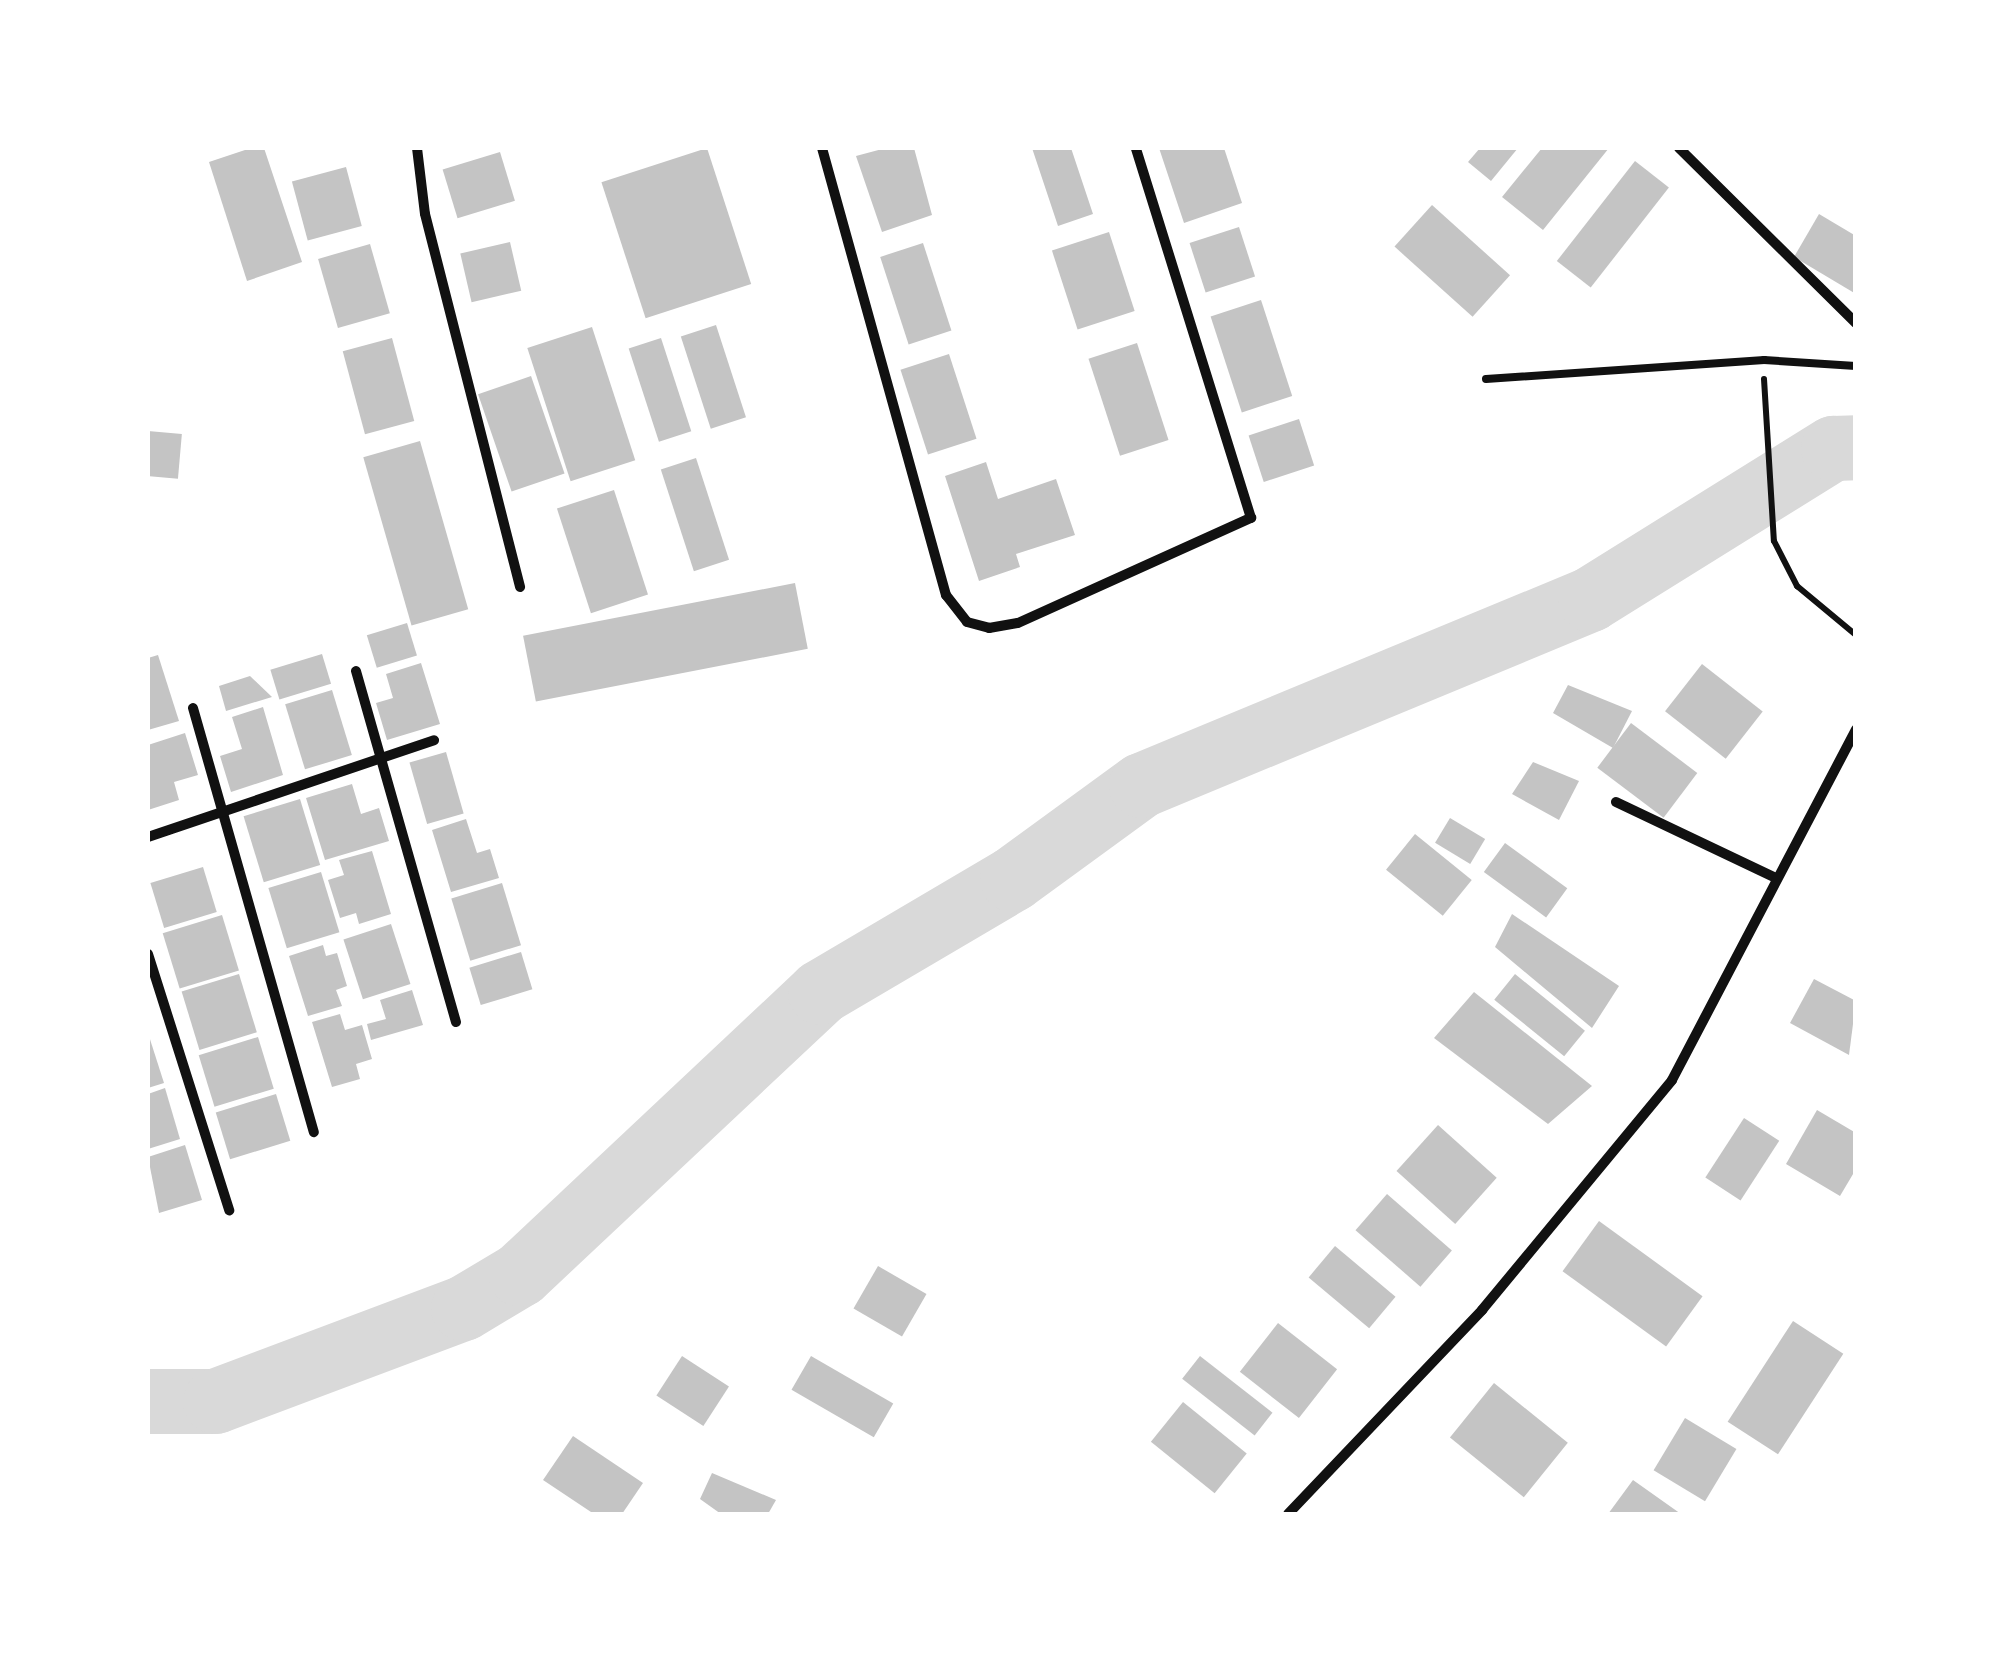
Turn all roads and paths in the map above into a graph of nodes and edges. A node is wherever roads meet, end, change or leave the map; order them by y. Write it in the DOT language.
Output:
graph roads {
  1 [pos="418,148"];
  2 [pos="822,148"];
  3 [pos="1136,148"];
  4 [pos="1678,148"];
  5 [pos="1856,323"];
  6 [pos="1856,366"];
  7 [pos="1486,379"];
  8 [pos="1765,398"];
  9 [pos="520,587"];
  10 [pos="1856,635"];
  11 [pos="356,671"];
  12 [pos="194,708"];
  13 [pos="1856,729"];
  14 [pos="434,740"];
  15 [pos="378,758"];
  16 [pos="1616,802"];
  17 [pos="219,811"];
  18 [pos="148,837"];
  19 [pos="1776,878"];
  20 [pos="148,954"];
  21 [pos="456,1022"];
  22 [pos="314,1132"];
  23 [pos="229,1210"];
  24 [pos="1288,1514"];
  1 -- 9 [label="street"];
  2 -- 3 [label="street"];
  4 -- 5 [label="street"];
  6 -- 7 [label="lane"];
  8 -- 10 [label="path"];
  11 -- 15 [label="street"];
  12 -- 17 [label="street"];
  13 -- 19 [label="street"];
  14 -- 15 [label="street"];
  15 -- 17 [label="street"];
  15 -- 21 [label="street"];
  16 -- 19 [label="street"];
  17 -- 18 [label="street"];
  17 -- 22 [label="street"];
  19 -- 24 [label="street"];
  20 -- 23 [label="street"];
}
